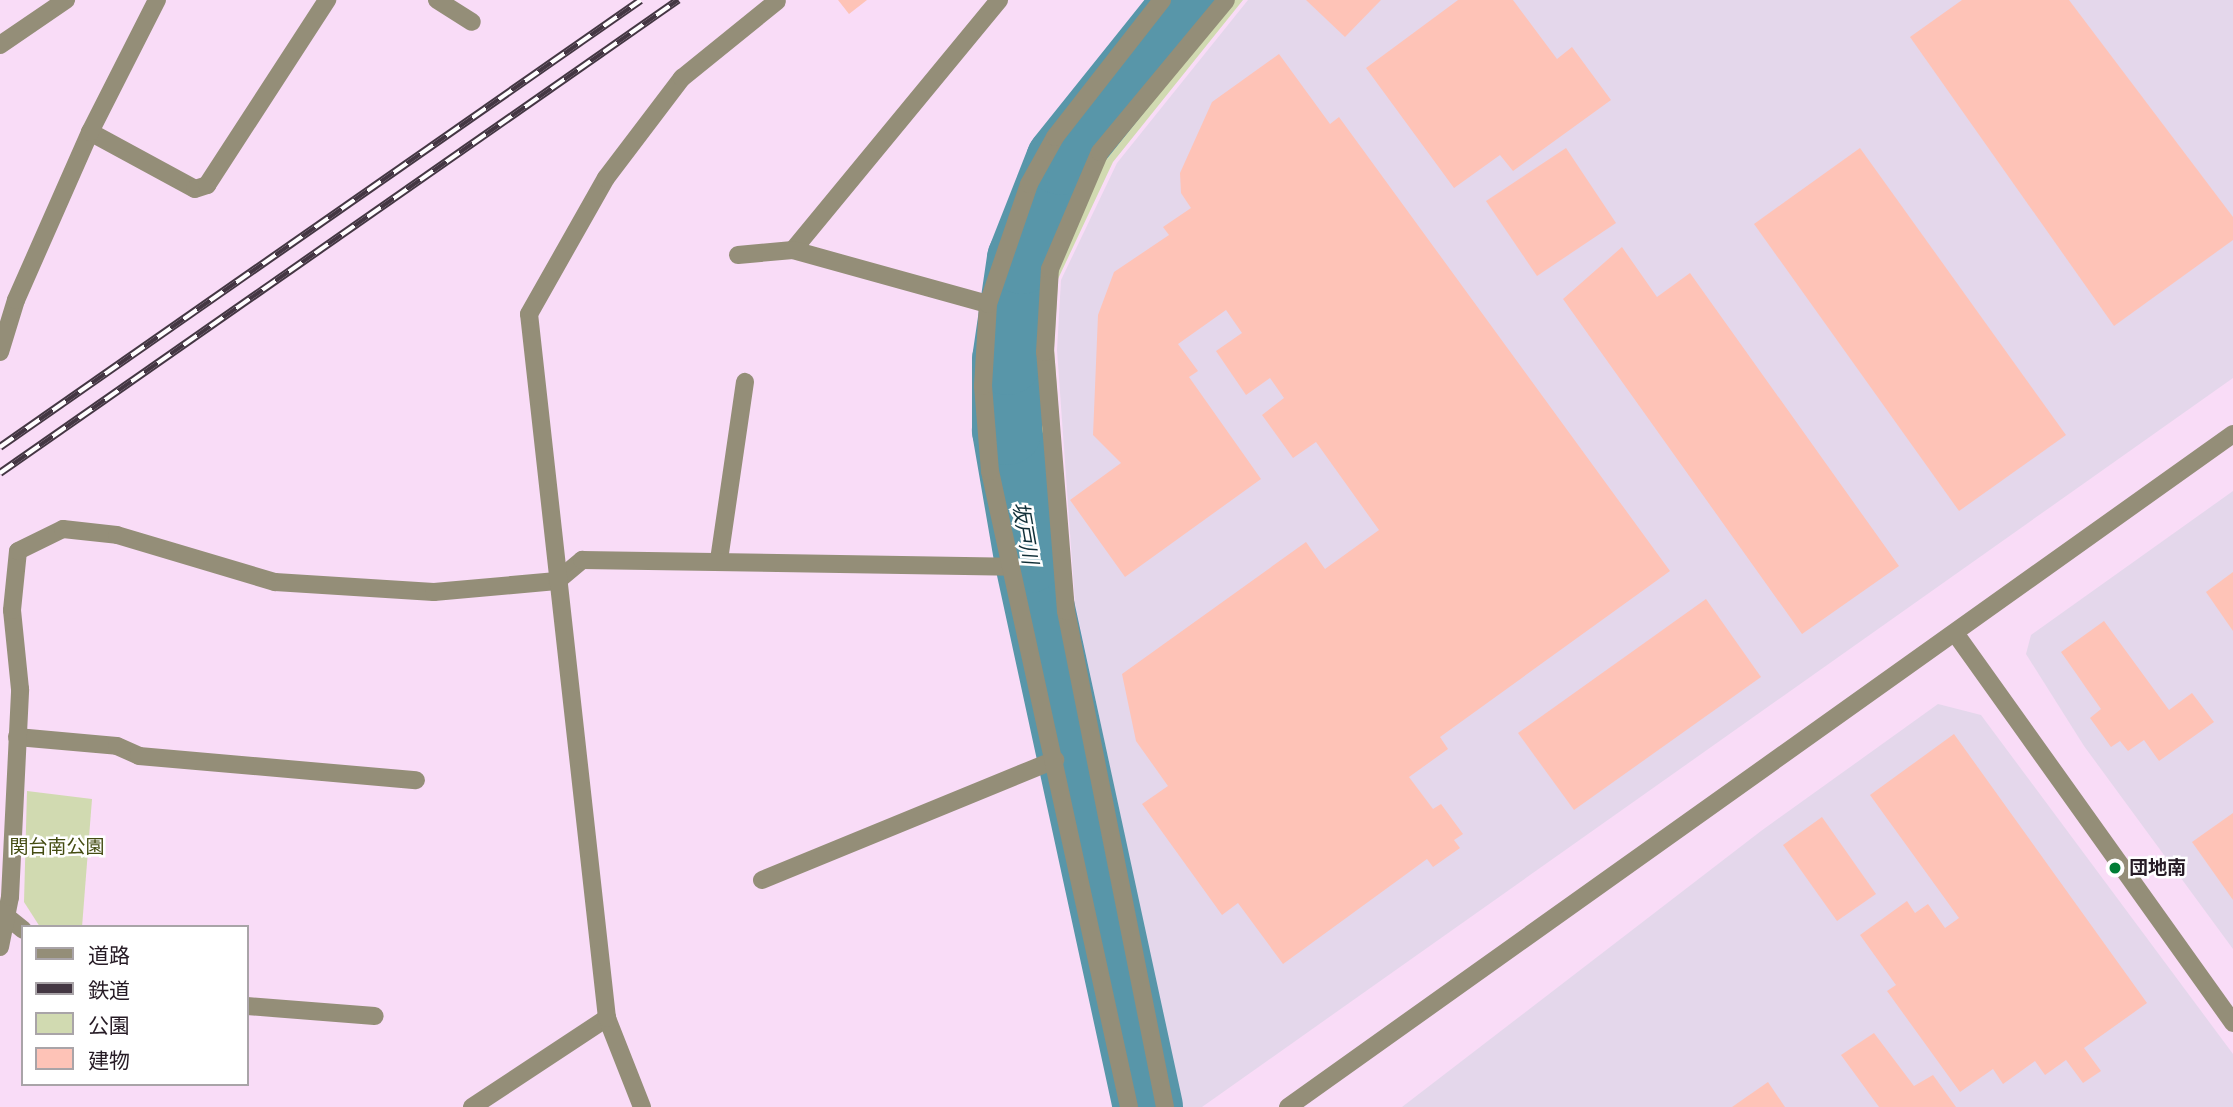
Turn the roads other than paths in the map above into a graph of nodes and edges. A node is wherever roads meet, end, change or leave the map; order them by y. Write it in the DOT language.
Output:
graph roads {
  1 [pos="66,0"];
  2 [pos="157,0"];
  3 [pos="327,0"];
  4 [pos="437,0"];
  5 [pos="999,0"];
  6 [pos="1162,0"];
  7 [pos="1226,0"];
  8 [pos="777,1"];
  9 [pos="471,22"];
  10 [pos="0,45"];
  11 [pos="90,132"];
  12 [pos="793,250"];
  13 [pos="738,255"];
  14 [pos="988,304"];
  15 [pos="0,352"];
  16 [pos="745,382"];
  17 [pos="2233,434"];
  18 [pos="719,560"];
  19 [pos="1011,567"];
  20 [pos="557,582"];
  21 [pos="1955,633"];
  22 [pos="18,737"];
  23 [pos="1055,761"];
  24 [pos="416,780"];
  25 [pos="762,880"];
  26 [pos="5,898"];
  27 [pos="6,916"];
  28 [pos="21,928"];
  29 [pos="0,947"];
  30 [pos="248,1006"];
  31 [pos="375,1016"];
  32 [pos="607,1018"];
  33 [pos="2233,1023"];
  34 [pos="472,1107"];
  35 [pos="642,1107"];
  36 [pos="1129,1107"];
  37 [pos="1165,1107"];
  38 [pos="1288,1107"];
  1 -- 10 [label="street"];
  2 -- 11 [label="street"];
  3 -- 11 [label="street"];
  4 -- 9 [label="street"];
  5 -- 12 [label="street"];
  6 -- 14 [label="street"];
  7 -- 37 [label="street"];
  8 -- 20 [label="street"];
  11 -- 15 [label="street"];
  12 -- 13 [label="street"];
  12 -- 14 [label="street"];
  14 -- 19 [label="street"];
  16 -- 18 [label="street"];
  17 -- 21 [label="street"];
  18 -- 19 [label="street"];
  18 -- 20 [label="street"];
  19 -- 23 [label="street"];
  20 -- 22 [label="street"];
  20 -- 32 [label="street"];
  21 -- 33 [label="street"];
  21 -- 38 [label="street"];
  22 -- 24 [label="street"];
  22 -- 26 [label="street"];
  23 -- 25 [label="street"];
  23 -- 36 [label="street"];
  26 -- 27 [label="street"];
  27 -- 28 [label="street"];
  27 -- 29 [label="street"];
  30 -- 31 [label="street"];
  32 -- 34 [label="street"];
  32 -- 35 [label="street"];
}
